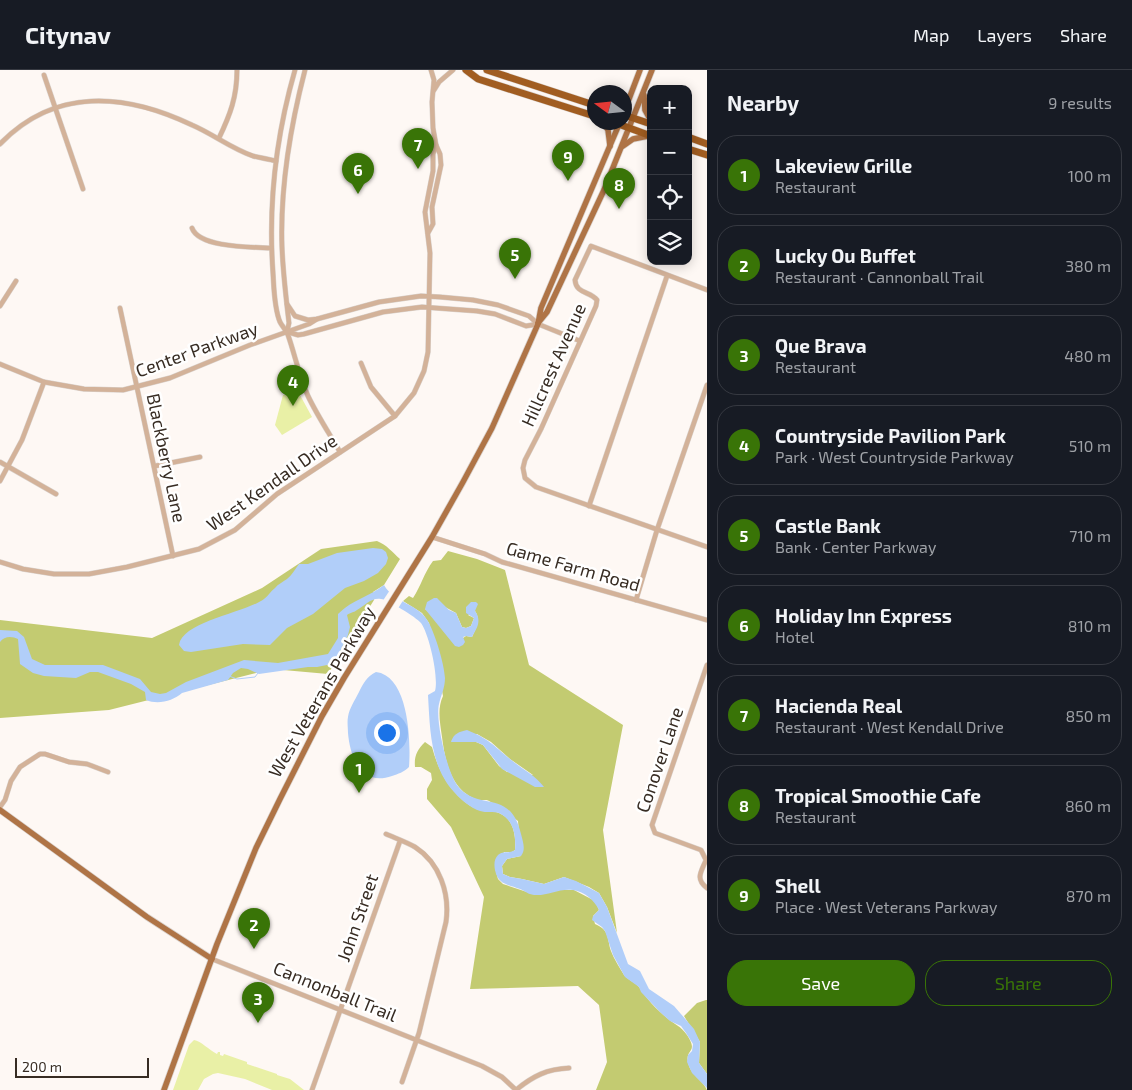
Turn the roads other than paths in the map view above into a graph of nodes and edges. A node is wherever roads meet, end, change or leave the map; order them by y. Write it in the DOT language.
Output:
graph roads {
  1 [pos="237,70"];
  2 [pos="295,70"];
  3 [pos="305,70"];
  4 [pos="431,70"];
  5 [pos="453,70"];
  6 [pos="466,70"];
  7 [pos="487,70"];
  8 [pos="640,70"];
  9 [pos="652,70"];
  10 [pos="44,75"];
  11 [pos="633,90"];
  12 [pos="434,91"];
  13 [pos="643,92"];
  14 [pos="587,103"];
  15 [pos="56,107"];
  16 [pos="587,114"];
  17 [pos="647,114"];
  18 [pos="633,118"];
  19 [pos="647,122"];
  20 [pos="632,129"];
  21 [pos="608,130"];
  22 [pos="615,130"];
  23 [pos="628,130"];
  24 [pos="647,135"];
  25 [pos="647,137"];
  26 [pos="219,138"];
  27 [pos="692,138"];
  28 [pos="0,144"];
  29 [pos="707,144"];
  30 [pos="436,145"];
  31 [pos="621,147"];
  32 [pos="610,148"];
  33 [pos="692,150"];
  34 [pos="707,155"];
  35 [pos="276,161"];
  36 [pos="83,189"];
  37 [pos="192,228"];
  38 [pos="428,234"];
  39 [pos="271,248"];
  40 [pos="667,276"];
  41 [pos="16,281"];
  42 [pos="707,290"];
  43 [pos="430,296"];
  44 [pos="287,304"];
  45 [pos="0,306"];
  46 [pos="430,307"];
  47 [pos="120,308"];
  48 [pos="317,319"];
  49 [pos="538,324"];
  50 [pos="287,332"];
  51 [pos="580,341"];
  52 [pos="361,363"];
  53 [pos="0,364"];
  54 [pos="44,382"];
  55 [pos="707,385"];
  56 [pos="137,387"];
  57 [pos="395,416"];
  58 [pos="340,452"];
  59 [pos="200,457"];
  60 [pos="0,462"];
  61 [pos="155,466"];
  62 [pos="8,467"];
  63 [pos="0,481"];
  64 [pos="56,494"];
  65 [pos="589,506"];
  66 [pos="658,530"];
  67 [pos="432,538"];
  68 [pos="707,547"];
  69 [pos="174,556"];
  70 [pos="0,562"];
  71 [pos="636,600"];
  72 [pos="707,620"];
  73 [pos="707,665"];
  74 [pos="108,772"];
  75 [pos="0,806"];
  76 [pos="0,810"];
  77 [pos="386,834"];
  78 [pos="400,840"];
  79 [pos="707,888"];
  80 [pos="212,959"];
  81 [pos="340,1011"];
  82 [pos="417,1041"];
  83 [pos="569,1068"];
  84 [pos="402,1082"];
  85 [pos="164,1090"];
  86 [pos="312,1090"];
  87 [pos="516,1090"];
  1 -- 26 [label="street"];
  2 -- 35 [label="street"];
  3 -- 44 [label="street"];
  4 -- 12 [label="street, West Kendall Drive"];
  5 -- 12 [label="street"];
  6 -- 16 [label="highway"];
  7 -- 14 [label="highway"];
  8 -- 11 [label="main road"];
  9 -- 13 [label="main road, West Veterans Parkway"];
  10 -- 15 [label="street"];
  12 -- 30 [label="street, West Kendall Drive"];
  13 -- 17 [label="main road"];
  13 -- 18 [label="main road, West Veterans Parkway"];
  15 -- 26 [label="street"];
  15 -- 28 [label="street"];
  15 -- 36 [label="street"];
  18 -- 19 [label="highway"];
  20 -- 24 [label="highway"];
  21 -- 32 [label="main road"];
  22 -- 32 [label="main road, West Veterans Parkway"];
  23 -- 31 [label="main road, West Veterans Parkway"];
  25 -- 31 [label="main road"];
  26 -- 35 [label="street"];
  27 -- 29 [label="highway"];
  30 -- 38 [label="street, West Kendall Drive"];
  30 -- 38 [label="street, West Kendall Drive"];
  31 -- 49 [label="main road, West Veterans Parkway"];
  32 -- 49 [label="main road, West Veterans Parkway"];
  33 -- 34 [label="highway"];
  35 -- 39 [label="street"];
  37 -- 39 [label="street"];
  38 -- 43 [label="street, West Kendall Drive"];
  39 -- 50 [label="street"];
  40 -- 42 [label="street"];
  40 -- 51 [label="street, Hillcrest Avenue"];
  40 -- 65 [label="street"];
  41 -- 45 [label="street"];
  43 -- 46 [label="street, West Kendall Drive"];
  43 -- 48 [label="street, Center Parkway"];
  43 -- 49 [label="street, Center Parkway"];
  44 -- 48 [label="street, Center Parkway"];
  44 -- 50 [label="street"];
  46 -- 49 [label="street, Center Parkway"];
  46 -- 50 [label="street, Center Parkway"];
  46 -- 57 [label="street, West Kendall Drive"];
  47 -- 56 [label="street, Blackberry Lane"];
  48 -- 50 [label="street, Center Parkway"];
  49 -- 51 [label="street, Center Parkway"];
  49 -- 67 [label="main road, West Veterans Parkway"];
  50 -- 56 [label="street, Center Parkway"];
  50 -- 58 [label="street"];
  51 -- 65 [label="street, Hillcrest Avenue"];
  52 -- 57 [label="street"];
  53 -- 54 [label="street, Center Parkway"];
  54 -- 56 [label="street, Center Parkway"];
  54 -- 62 [label="street"];
  55 -- 66 [label="street"];
  56 -- 61 [label="street, Blackberry Lane"];
  57 -- 58 [label="street, West Kendall Drive"];
  58 -- 69 [label="street, West Kendall Drive"];
  59 -- 61 [label="street"];
  60 -- 62 [label="street"];
  61 -- 69 [label="street, Blackberry Lane"];
  62 -- 63 [label="street"];
  62 -- 64 [label="street"];
  65 -- 66 [label="street"];
  66 -- 68 [label="street"];
  66 -- 71 [label="street"];
  67 -- 71 [label="street, Game Farm Road"];
  67 -- 80 [label="main road, West Veterans Parkway"];
  69 -- 70 [label="street, West Kendall Drive"];
  71 -- 72 [label="street, Game Farm Road"];
  73 -- 79 [label="street, Conover Lane"];
  74 -- 75 [label="street"];
  76 -- 80 [label="main road, Cannonball Trail"];
  77 -- 78 [label="street"];
  78 -- 81 [label="street, John Street"];
  78 -- 82 [label="street"];
  80 -- 81 [label="street, Cannonball Trail"];
  80 -- 85 [label="main road, West Veterans Parkway"];
  81 -- 82 [label="street, Cannonball Trail"];
  81 -- 86 [label="street, John Street"];
  82 -- 84 [label="street"];
  82 -- 87 [label="street, Cannonball Trail"];
  83 -- 87 [label="street"];
}
